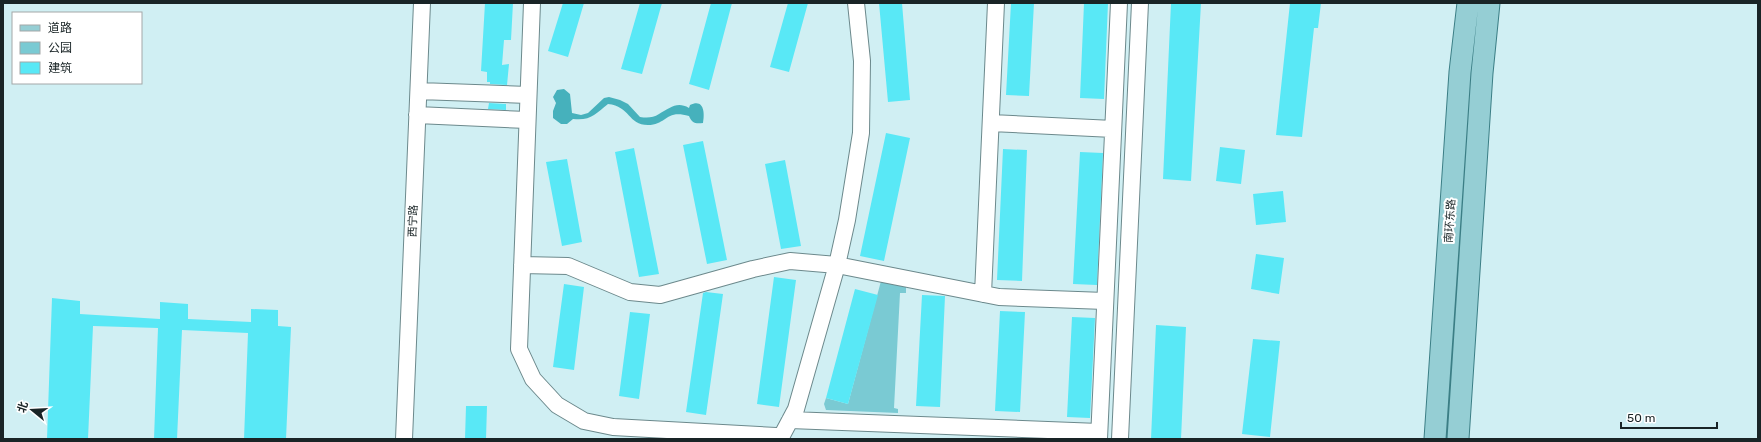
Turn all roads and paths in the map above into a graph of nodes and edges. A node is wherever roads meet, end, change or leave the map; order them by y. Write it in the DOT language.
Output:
graph roads {
  1 [pos="422,3"];
  2 [pos="532,3"];
  3 [pos="856,3"];
  4 [pos="996,3"];
  5 [pos="1119,3"];
  6 [pos="1140,3"];
  7 [pos="1468,3"];
  8 [pos="1489,3"];
  9 [pos="418,91"];
  10 [pos="528,95"];
  11 [pos="418,116"];
  12 [pos="527,120"];
  13 [pos="991,123"];
  14 [pos="1113,130"];
  15 [pos="522,265"];
  16 [pos="837,265"];
  17 [pos="983,294"];
  18 [pos="1105,301"];
  19 [pos="790,420"];
  20 [pos="1099,436"];
  21 [pos="404,439"];
  22 [pos="776,439"];
  23 [pos="780,439"];
  24 [pos="1120,439"];
  25 [pos="1435,439"];
  26 [pos="1458,439"];
  1 -- 9 [label="street, 西宁路"];
  2 -- 10 [label="street"];
  3 -- 16 [label="street"];
  4 -- 13 [label="street"];
  5 -- 14 [label="street"];
  6 -- 24 [label="street"];
  7 -- 25 [label="main road, 南环东路"];
  8 -- 26 [label="main road, 南环东路"];
  9 -- 10 [label="street"];
  9 -- 11 [label="street, 西宁路"];
  10 -- 12 [label="street"];
  11 -- 12 [label="street"];
  11 -- 21 [label="street, 西宁路"];
  12 -- 15 [label="street"];
  13 -- 14 [label="street"];
  13 -- 17 [label="street"];
  14 -- 18 [label="street"];
  15 -- 16 [label="street"];
  15 -- 22 [label="street"];
  16 -- 17 [label="street"];
  16 -- 19 [label="street"];
  17 -- 18 [label="street"];
  18 -- 20 [label="street"];
  19 -- 20 [label="street"];
  19 -- 23 [label="street"];
}
